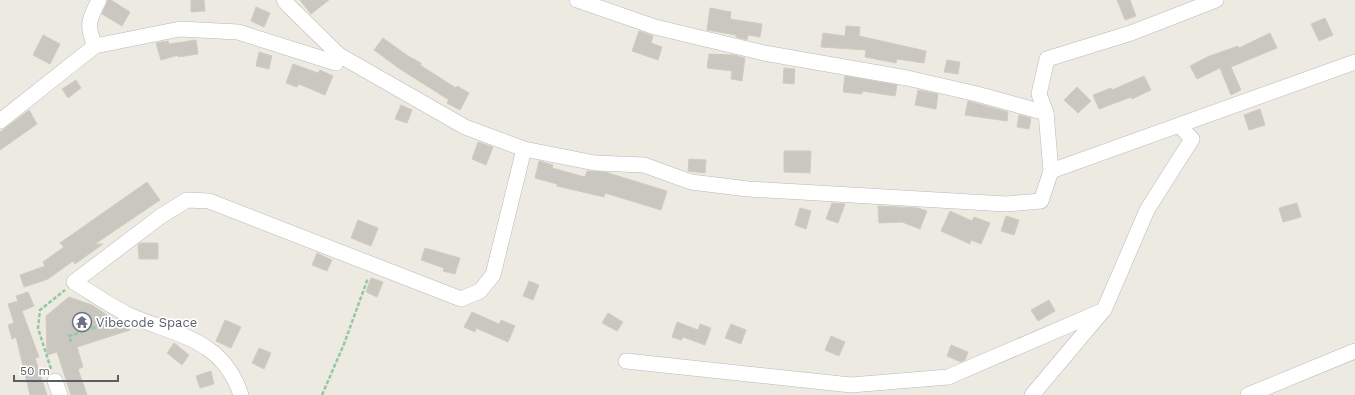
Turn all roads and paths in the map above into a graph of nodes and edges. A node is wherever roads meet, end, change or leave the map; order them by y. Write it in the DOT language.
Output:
graph roads {
  1 [pos="99,0"];
  2 [pos="284,0"];
  3 [pos="577,0"];
  4 [pos="1216,0"];
  5 [pos="95,46"];
  6 [pos="1355,62"];
  7 [pos="336,63"];
  8 [pos="1046,113"];
  9 [pos="0,121"];
  10 [pos="1180,126"];
  11 [pos="524,149"];
  12 [pos="1051,171"];
  13 [pos="373,264"];
  14 [pos="74,282"];
  15 [pos="1104,310"];
  16 [pos="105,324"];
  17 [pos="81,332"];
  18 [pos="82,336"];
  19 [pos="71,342"];
  20 [pos="1355,351"];
  21 [pos="626,361"];
  22 [pos="55,381"];
  23 [pos="60,395"];
  24 [pos="241,395"];
  25 [pos="322,395"];
  26 [pos="1032,395"];
  27 [pos="1248,395"];
  1 -- 5 [label="street"];
  2 -- 11 [label="street"];
  3 -- 8 [label="street"];
  4 -- 8 [label="street"];
  5 -- 7 [label="street"];
  5 -- 9 [label="street"];
  6 -- 10 [label="street"];
  8 -- 12 [label="street"];
  10 -- 12 [label="street"];
  10 -- 15 [label="street"];
  11 -- 12 [label="street"];
  11 -- 13 [label="street"];
  13 -- 14 [label="street"];
  13 -- 25 [label="path"];
  14 -- 22 [label="path"];
  14 -- 24 [label="street"];
  15 -- 21 [label="street"];
  15 -- 26 [label="street"];
  16 -- 17 [label="path"];
  17 -- 18 [label="path"];
  17 -- 19 [label="path"];
  20 -- 27 [label="street"];
  22 -- 23 [label="street"];
}
